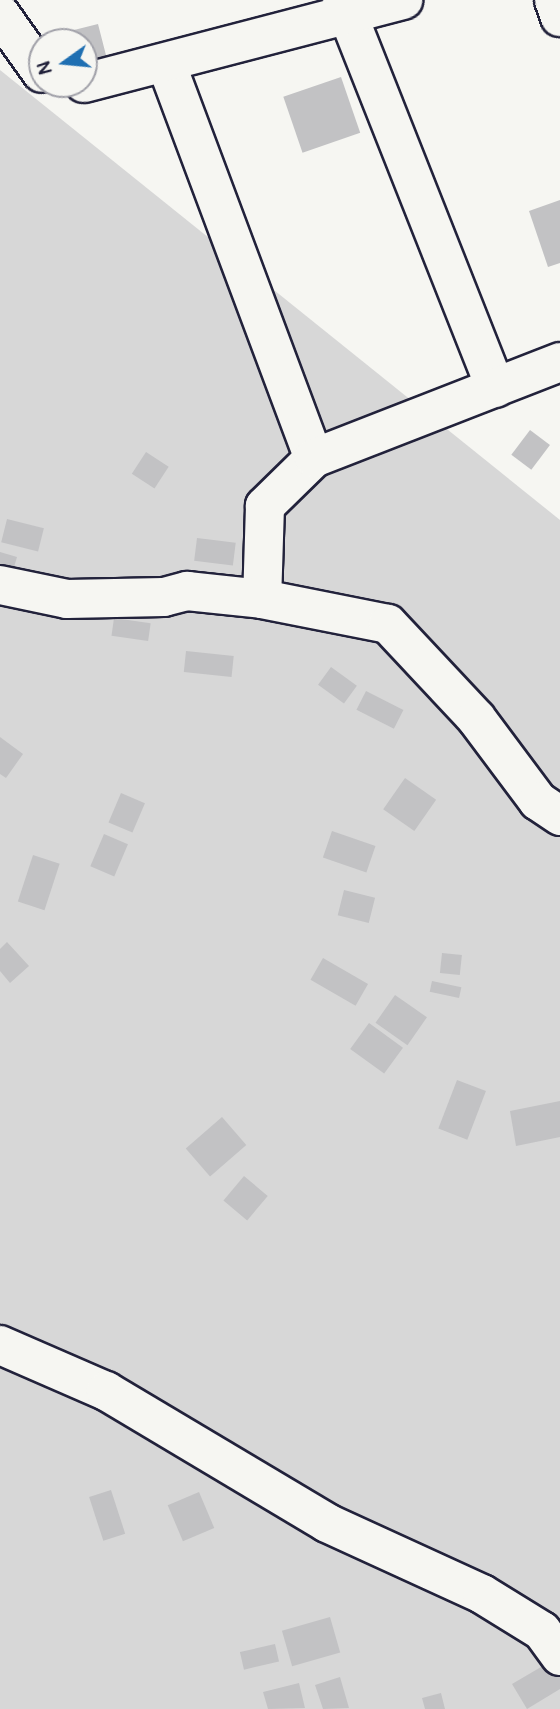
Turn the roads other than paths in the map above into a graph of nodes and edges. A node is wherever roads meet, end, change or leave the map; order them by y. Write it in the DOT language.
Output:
graph roads {
  1 [pos="403,0"];
  2 [pos="554,0"];
  3 [pos="345,7"];
  4 [pos="2,10"];
  5 [pos="560,17"];
  6 [pos="28,51"];
  7 [pos="166,63"];
  8 [pos="98,79"];
  9 [pos="560,362"];
  10 [pos="496,388"];
  11 [pos="314,458"];
  12 [pos="0,585"];
  13 [pos="262,599"];
  14 [pos="560,816"];
  15 [pos="0,1345"];
  16 [pos="560,1656"];
  1 -- 3 [label="street"];
  2 -- 5 [label="street"];
  3 -- 7 [label="street"];
  3 -- 10 [label="street"];
  4 -- 6 [label="street"];
  7 -- 8 [label="street"];
  7 -- 11 [label="street"];
  9 -- 10 [label="street"];
  10 -- 11 [label="street"];
  11 -- 13 [label="street"];
  12 -- 13 [label="street"];
  13 -- 14 [label="street"];
  15 -- 16 [label="street"];
}
